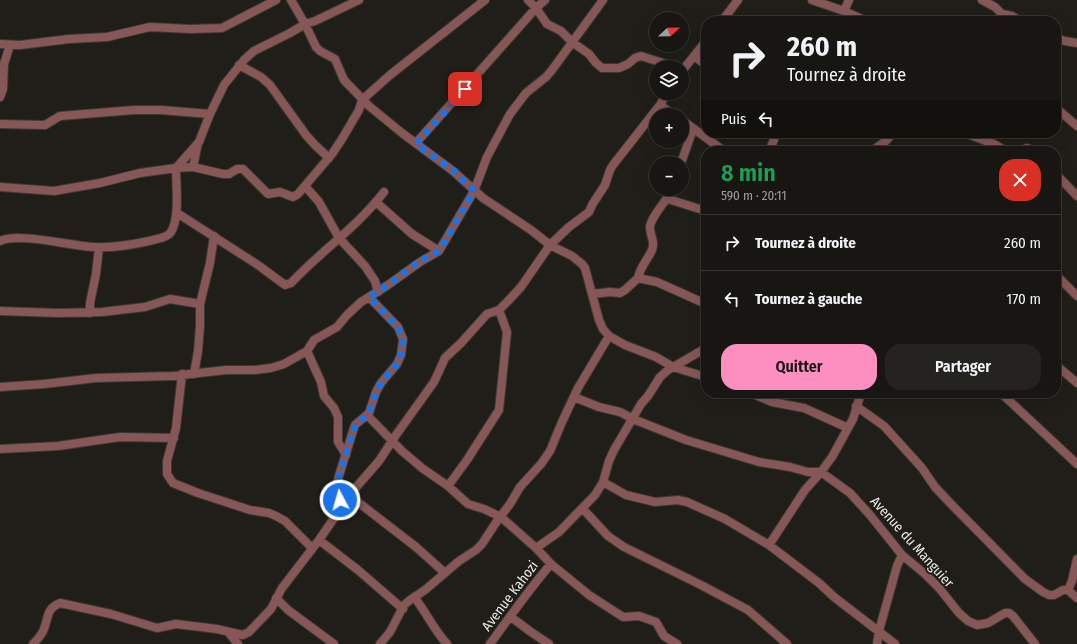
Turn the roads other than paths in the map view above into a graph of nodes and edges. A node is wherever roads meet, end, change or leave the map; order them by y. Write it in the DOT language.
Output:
graph roads {
  1 [pos="276,0"];
  2 [pos="291,0"];
  3 [pos="359,0"];
  4 [pos="485,0"];
  5 [pos="528,0"];
  6 [pos="545,0"];
  7 [pos="603,0"];
  8 [pos="738,0"];
  9 [pos="812,0"];
  10 [pos="849,0"];
  11 [pos="982,0"];
  12 [pos="536,8"];
  13 [pos="844,11"];
  14 [pos="726,16"];
  15 [pos="855,16"];
  16 [pos="1012,16"];
  17 [pos="305,24"];
  18 [pos="1061,40"];
  19 [pos="572,42"];
  20 [pos="1077,43"];
  21 [pos="0,44"];
  22 [pos="10,45"];
  23 [pos="701,47"];
  24 [pos="694,56"];
  25 [pos="653,60"];
  26 [pos="701,61"];
  27 [pos="689,62"];
  28 [pos="239,65"];
  29 [pos="0,97"];
  30 [pos="362,100"];
  31 [pos="663,100"];
  32 [pos="660,105"];
  33 [pos="664,108"];
  34 [pos="1061,112"];
  35 [pos="210,114"];
  36 [pos="0,124"];
  37 [pos="689,126"];
  38 [pos="1077,126"];
  39 [pos="693,129"];
  40 [pos="701,135"];
  41 [pos="706,138"];
  42 [pos="888,138"];
  43 [pos="978,138"];
  44 [pos="198,142"];
  45 [pos="416,144"];
  46 [pos="717,146"];
  47 [pos="878,146"];
  48 [pos="997,146"];
  49 [pos="683,156"];
  50 [pos="329,158"];
  51 [pos="193,167"];
  52 [pos="176,168"];
  53 [pos="1061,179"];
  54 [pos="0,186"];
  55 [pos="305,186"];
  56 [pos="474,191"];
  57 [pos="384,192"];
  58 [pos="669,196"];
  59 [pos="1077,196"];
  60 [pos="668,199"];
  61 [pos="376,202"];
  62 [pos="701,209"];
  63 [pos="176,213"];
  64 [pos="214,236"];
  65 [pos="340,238"];
  66 [pos="0,241"];
  67 [pos="550,245"];
  68 [pos="99,247"];
  69 [pos="439,251"];
  70 [pos="638,278"];
  71 [pos="1061,280"];
  72 [pos="378,292"];
  73 [pos="592,294"];
  74 [pos="1077,296"];
  75 [pos="369,297"];
  76 [pos="701,302"];
  77 [pos="200,304"];
  78 [pos="498,310"];
  79 [pos="0,311"];
  80 [pos="90,313"];
  81 [pos="609,336"];
  82 [pos="307,351"];
  83 [pos="701,351"];
  84 [pos="673,367"];
  85 [pos="1061,369"];
  86 [pos="182,374"];
  87 [pos="194,374"];
  88 [pos="701,375"];
  89 [pos="1077,382"];
  90 [pos="0,387"];
  91 [pos="574,397"];
  92 [pos="763,398"];
  93 [pos="859,398"];
  94 [pos="1006,398"];
  95 [pos="856,406"];
  96 [pos="367,415"];
  97 [pos="633,419"];
  98 [pos="848,428"];
  99 [pos="174,438"];
  100 [pos="393,440"];
  101 [pos="0,449"];
  102 [pos="346,455"];
  103 [pos="1077,464"];
  104 [pos="821,472"];
  105 [pos="603,482"];
  106 [pos="448,486"];
  107 [pos="350,496"];
  108 [pos="342,506"];
  109 [pos="583,509"];
  110 [pos="501,517"];
  111 [pos="319,540"];
  112 [pos="769,546"];
  113 [pos="312,548"];
  114 [pos="536,548"];
  115 [pos="902,554"];
  116 [pos="1077,559"];
  117 [pos="551,564"];
  118 [pos="445,573"];
  119 [pos="1068,590"];
  120 [pos="414,597"];
  121 [pos="276,598"];
  122 [pos="1077,598"];
  123 [pos="403,609"];
  124 [pos="511,617"];
  125 [pos="879,631"];
  126 [pos="228,632"];
  127 [pos="236,643"];
  128 [pos="33,644"];
  129 [pos="334,644"];
  130 [pos="380,644"];
  131 [pos="447,644"];
  132 [pos="490,644"];
  133 [pos="549,644"];
  134 [pos="677,644"];
  135 [pos="787,644"];
  136 [pos="877,644"];
  137 [pos="895,644"];
  138 [pos="1035,644"];
  1 -- 22 [label="street"];
  2 -- 17 [label="street"];
  3 -- 17 [label="street"];
  4 -- 30 [label="street"];
  5 -- 12 [label="street"];
  6 -- 12 [label="street"];
  7 -- 19 [label="street"];
  8 -- 14 [label="street"];
  9 -- 13 [label="street"];
  10 -- 13 [label="street"];
  11 -- 16 [label="street"];
  12 -- 19 [label="street"];
  12 -- 45 [label="street"];
  13 -- 15 [label="street"];
  17 -- 28 [label="street"];
  17 -- 30 [label="street"];
  18 -- 20 [label="street"];
  19 -- 25 [label="street"];
  19 -- 56 [label="street"];
  21 -- 22 [label="street"];
  22 -- 29 [label="street"];
  23 -- 24 [label="street"];
  24 -- 26 [label="street"];
  24 -- 27 [label="street"];
  28 -- 35 [label="street"];
  28 -- 50 [label="street"];
  30 -- 45 [label="street"];
  30 -- 50 [label="street"];
  31 -- 32 [label="street"];
  32 -- 33 [label="street"];
  32 -- 67 [label="street"];
  34 -- 38 [label="street"];
  35 -- 36 [label="street"];
  35 -- 44 [label="street"];
  37 -- 39 [label="street"];
  39 -- 40 [label="street"];
  39 -- 49 [label="street"];
  41 -- 46 [label="street"];
  42 -- 47 [label="street"];
  43 -- 48 [label="street"];
  44 -- 51 [label="street"];
  44 -- 52 [label="street"];
  45 -- 56 [label="street"];
  50 -- 55 [label="street"];
  51 -- 52 [label="street"];
  51 -- 55 [label="street"];
  52 -- 54 [label="street"];
  52 -- 63 [label="street"];
  53 -- 59 [label="street"];
  55 -- 65 [label="street"];
  56 -- 67 [label="street"];
  56 -- 69 [label="street"];
  57 -- 61 [label="street"];
  58 -- 60 [label="street"];
  60 -- 62 [label="street"];
  60 -- 70 [label="street"];
  61 -- 65 [label="street"];
  61 -- 69 [label="street"];
  63 -- 64 [label="street"];
  63 -- 68 [label="street"];
  64 -- 65 [label="street"];
  64 -- 77 [label="street"];
  65 -- 72 [label="street"];
  66 -- 68 [label="street"];
  67 -- 73 [label="street"];
  67 -- 78 [label="street"];
  68 -- 80 [label="street"];
  69 -- 72 [label="street"];
  70 -- 73 [label="street"];
  70 -- 76 [label="street"];
  71 -- 74 [label="street"];
  72 -- 75 [label="street"];
  73 -- 81 [label="street"];
  75 -- 82 [label="street"];
  75 -- 96 [label="street"];
  77 -- 80 [label="street"];
  77 -- 87 [label="street"];
  78 -- 100 [label="street"];
  78 -- 106 [label="street"];
  79 -- 80 [label="street"];
  81 -- 84 [label="street"];
  81 -- 91 [label="street"];
  82 -- 87 [label="street"];
  82 -- 102 [label="street"];
  83 -- 84 [label="street"];
  84 -- 88 [label="street"];
  84 -- 97 [label="street"];
  85 -- 89 [label="street"];
  86 -- 87 [label="street"];
  86 -- 90 [label="street"];
  86 -- 99 [label="street"];
  91 -- 97 [label="street"];
  91 -- 110 [label="street"];
  92 -- 98 [label="street"];
  93 -- 95 [label="street"];
  94 -- 103 [label="street"];
  95 -- 98 [label="street"];
  95 -- 119 [label="street"];
  96 -- 100 [label="street"];
  96 -- 102 [label="street"];
  97 -- 104 [label="street"];
  97 -- 105 [label="street"];
  98 -- 104 [label="street"];
  99 -- 101 [label="street"];
  99 -- 113 [label="street"];
  100 -- 106 [label="street"];
  100 -- 107 [label="street"];
  102 -- 108 [label="street"];
  104 -- 112 [label="street"];
  104 -- 115 [label="street, Avenue du Manguier"];
  105 -- 109 [label="street"];
  105 -- 112 [label="street"];
  106 -- 110 [label="street"];
  107 -- 108 [label="street"];
  107 -- 118 [label="street"];
  108 -- 111 [label="street"];
  109 -- 114 [label="street"];
  109 -- 135 [label="street"];
  110 -- 114 [label="street"];
  110 -- 118 [label="street"];
  111 -- 113 [label="street"];
  111 -- 123 [label="street"];
  112 -- 125 [label="street"];
  113 -- 121 [label="street"];
  114 -- 117 [label="street"];
  115 -- 125 [label="street"];
  115 -- 138 [label="street, Avenue du Manguier"];
  116 -- 119 [label="street"];
  117 -- 124 [label="street, Avenue Kahozi"];
  117 -- 134 [label="street"];
  118 -- 120 [label="street"];
  119 -- 122 [label="street"];
  120 -- 123 [label="street"];
  120 -- 131 [label="street"];
  121 -- 126 [label="street"];
  121 -- 129 [label="street"];
  123 -- 130 [label="street"];
  124 -- 132 [label="street, Avenue Kahozi"];
  124 -- 133 [label="street"];
  125 -- 136 [label="street"];
  125 -- 137 [label="street"];
  126 -- 127 [label="street"];
  126 -- 128 [label="street"];
}
